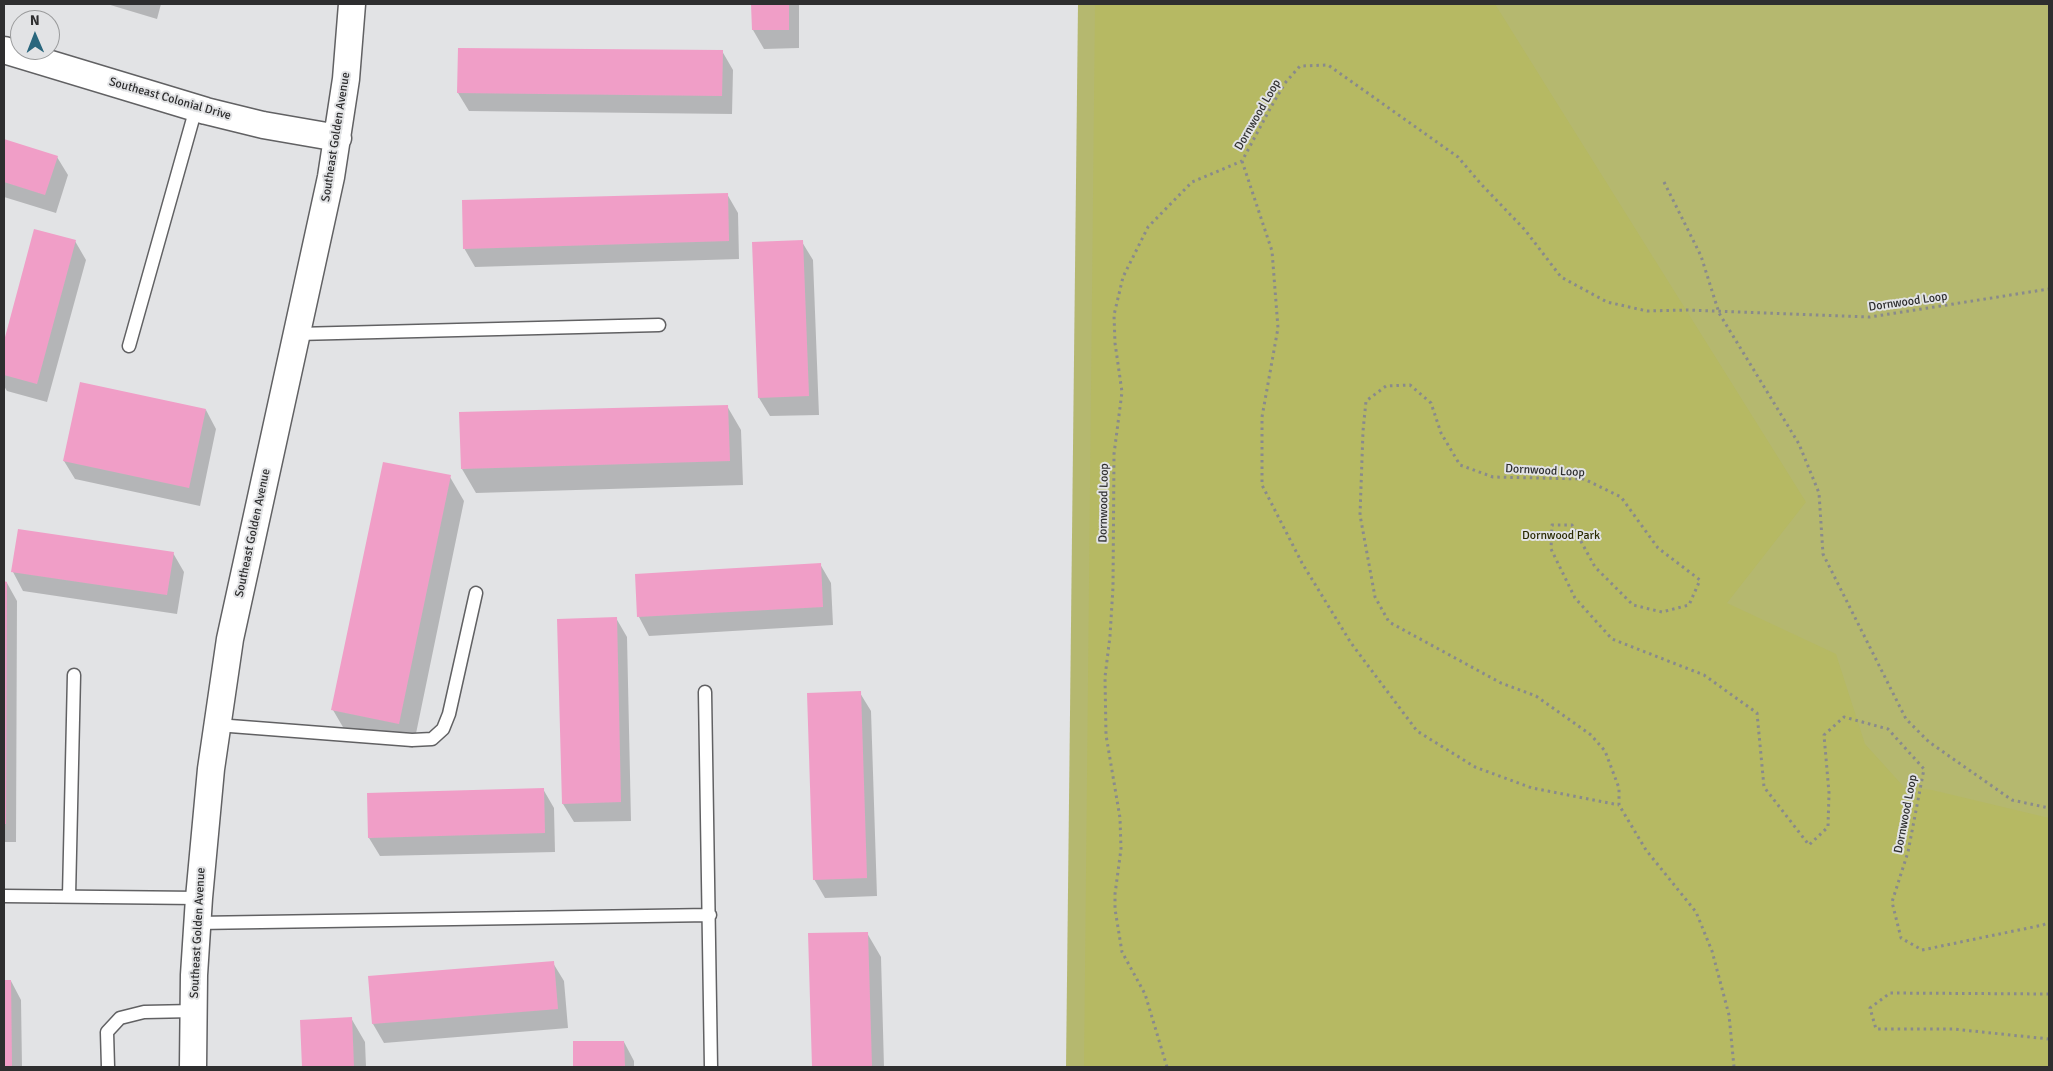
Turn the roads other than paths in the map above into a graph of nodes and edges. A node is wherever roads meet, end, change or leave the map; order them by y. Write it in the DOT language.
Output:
graph roads {
  1 [pos="352,4"];
  2 [pos="4,50"];
  3 [pos="196,108"];
  4 [pos="338,138"];
  5 [pos="659,325"];
  6 [pos="297,334"];
  7 [pos="129,346"];
  8 [pos="476,593"];
  9 [pos="74,675"];
  10 [pos="705,692"];
  11 [pos="217,725"];
  12 [pos="4,896"];
  13 [pos="70,896"];
  14 [pos="198,911"];
  15 [pos="710,915"];
  16 [pos="194,1011"];
  17 [pos="108,1067"];
  18 [pos="193,1067"];
  19 [pos="712,1067"];
  1 -- 4 [label="street, Southeast Golden Avenue"];
  2 -- 3 [label="street, Southeast Colonial Drive"];
  3 -- 4 [label="street, Southeast Colonial Drive"];
  3 -- 7 [label="lane"];
  4 -- 6 [label="street, Southeast Golden Avenue"];
  5 -- 6 [label="lane"];
  6 -- 11 [label="street, Southeast Golden Avenue"];
  8 -- 11 [label="lane"];
  9 -- 13 [label="lane"];
  10 -- 15 [label="lane"];
  11 -- 14 [label="street, Southeast Golden Avenue"];
  12 -- 13 [label="lane"];
  13 -- 14 [label="lane"];
  14 -- 15 [label="lane"];
  14 -- 16 [label="street, Southeast Golden Avenue"];
  15 -- 19 [label="lane"];
  16 -- 17 [label="lane"];
  16 -- 18 [label="street, Southeast Golden Avenue"];
}
